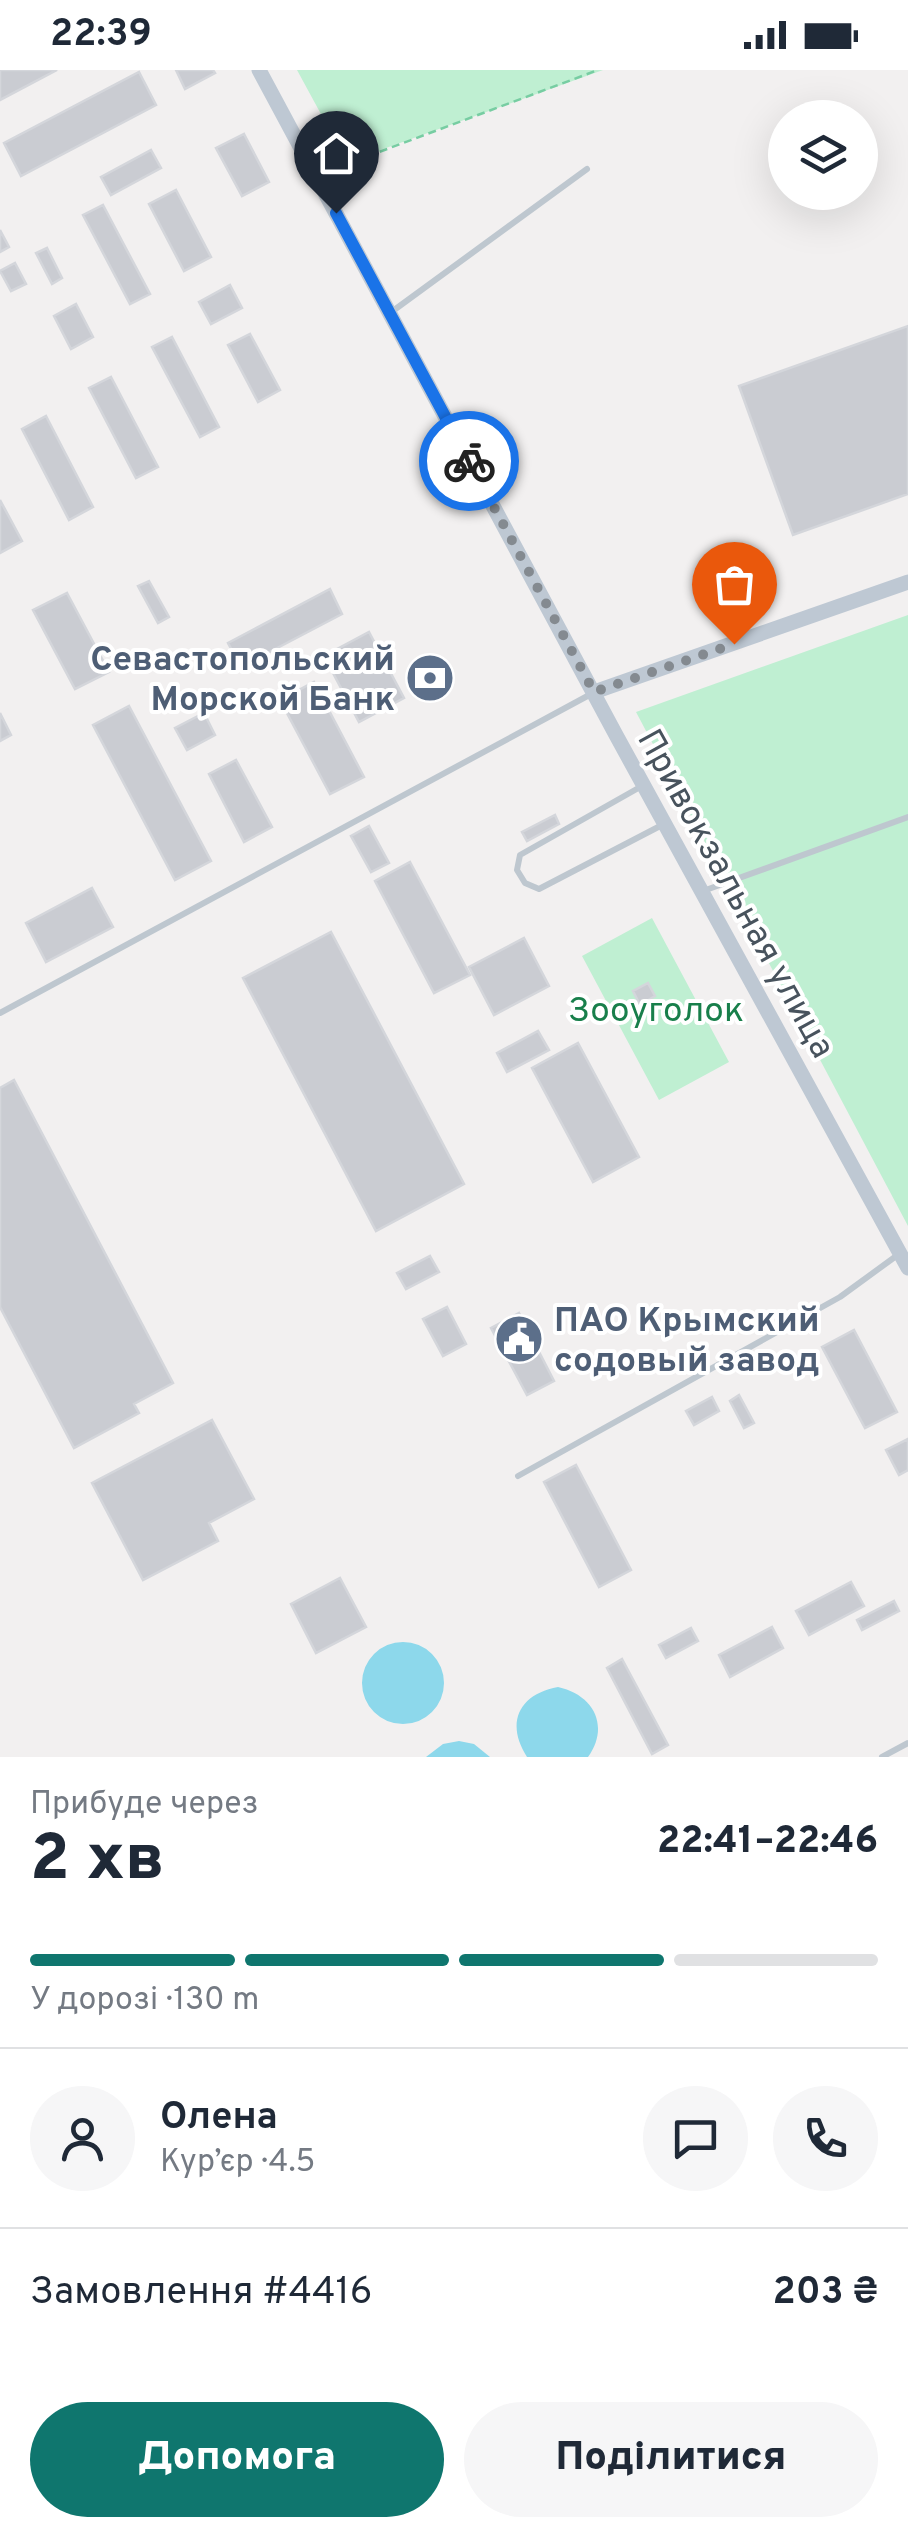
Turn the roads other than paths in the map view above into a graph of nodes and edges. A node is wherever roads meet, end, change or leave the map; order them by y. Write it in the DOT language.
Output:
graph roads {
  1 [pos="259,70"];
  2 [pos="587,170"];
  3 [pos="390,314"];
  4 [pos="908,582"];
  5 [pos="594,692"];
  6 [pos="643,785"];
  7 [pos="908,817"];
  8 [pos="664,824"];
  9 [pos="702,892"];
  10 [pos="0,1013"];
  11 [pos="900,1253"];
  12 [pos="908,1268"];
  13 [pos="518,1476"];
  14 [pos="908,1743"];
  15 [pos="882,1757"];
  1 -- 3 [label="main road, Привокзальная улица"];
  2 -- 3 [label="lane"];
  3 -- 5 [label="main road, Привокзальная улица"];
  4 -- 5 [label="main road"];
  5 -- 6 [label="main road, Привокзальная улица"];
  5 -- 10 [label="lane"];
  6 -- 8 [label="main road, Привокзальная улица"];
  6 -- 8 [label="lane"];
  7 -- 9 [label="lane"];
  8 -- 9 [label="main road, Привокзальная улица"];
  9 -- 11 [label="main road, Привокзальная улица"];
  11 -- 12 [label="main road, Привокзальная улица"];
  11 -- 13 [label="lane"];
  14 -- 15 [label="lane"];
}
